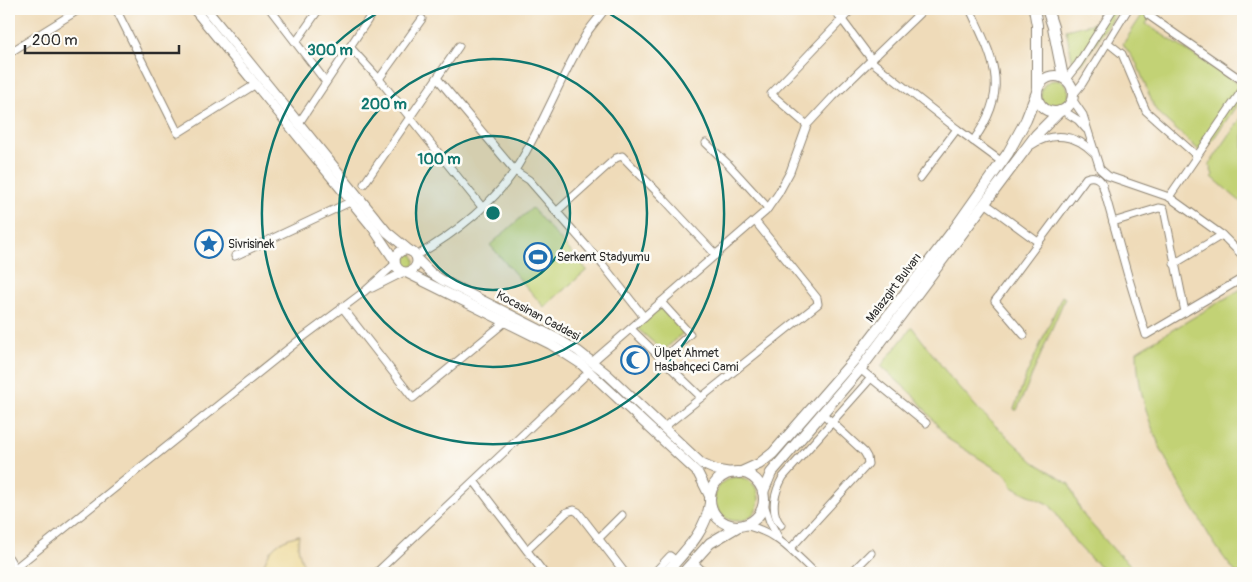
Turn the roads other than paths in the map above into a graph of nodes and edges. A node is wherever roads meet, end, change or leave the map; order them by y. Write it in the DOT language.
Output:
graph roads {
  1 [pos="80,9"];
  2 [pos="116,9"];
  3 [pos="194,9"];
  4 [pos="208,9"];
  5 [pos="270,9"];
  6 [pos="319,9"];
  7 [pos="374,9"];
  8 [pos="605,9"];
  9 [pos="834,9"];
  10 [pos="852,9"];
  11 [pos="924,9"];
  12 [pos="970,9"];
  13 [pos="1034,9"];
  14 [pos="1047,9"];
  15 [pos="1113,9"];
  16 [pos="1128,9"];
  17 [pos="1148,15"];
  18 [pos="422,19"];
  19 [pos="842,19"];
  20 [pos="296,42"];
  21 [pos="1107,42"];
  22 [pos="350,46"];
  23 [pos="459,46"];
  24 [pos="9,53"];
  25 [pos="872,61"];
  26 [pos="437,78"];
  27 [pos="1065,78"];
  28 [pos="379,79"];
  29 [pos="1243,81"];
  30 [pos="326,82"];
  31 [pos="256,84"];
  32 [pos="1243,89"];
  33 [pos="1037,90"];
  34 [pos="1073,97"];
  35 [pos="1061,111"];
  36 [pos="410,117"];
  37 [pos="299,123"];
  38 [pos="807,125"];
  39 [pos="957,129"];
  40 [pos="1089,134"];
  41 [pos="973,141"];
  42 [pos="706,143"];
  43 [pos="1024,151"];
  44 [pos="1096,155"];
  45 [pos="1198,156"];
  46 [pos="1002,162"];
  47 [pos="515,171"];
  48 [pos="1103,172"];
  49 [pos="920,178"];
  50 [pos="1097,178"];
  51 [pos="364,184"];
  52 [pos="1169,197"];
  53 [pos="350,202"];
  54 [pos="985,203"];
  55 [pos="482,207"];
  56 [pos="768,208"];
  57 [pos="556,212"];
  58 [pos="755,221"];
  59 [pos="1113,222"];
  60 [pos="1222,235"];
  61 [pos="1038,242"];
  62 [pos="414,255"];
  63 [pos="716,255"];
  64 [pos="235,256"];
  65 [pos="1243,256"];
  66 [pos="395,262"];
  67 [pos="1174,264"];
  68 [pos="405,272"];
  69 [pos="1243,278"];
  70 [pos="365,291"];
  71 [pos="661,302"];
  72 [pos="342,307"];
  73 [pos="1185,312"];
  74 [pos="644,317"];
  75 [pos="505,322"];
  76 [pos="631,328"];
  77 [pos="1024,335"];
  78 [pos="662,359"];
  79 [pos="591,366"];
  80 [pos="860,369"];
  81 [pos="871,378"];
  82 [pos="701,397"];
  83 [pos="822,414"];
  84 [pos="831,422"];
  85 [pos="926,423"];
  86 [pos="663,428"];
  87 [pos="737,473"];
  88 [pos="474,481"];
  89 [pos="763,497"];
  90 [pos="710,499"];
  91 [pos="622,515"];
  92 [pos="742,525"];
  93 [pos="781,526"];
  94 [pos="598,539"];
  95 [pos="781,541"];
  96 [pos="790,549"];
  97 [pos="527,550"];
  98 [pos="871,553"];
  99 [pos="9,558"];
  100 [pos="676,562"];
  101 [pos="693,562"];
  102 [pos="12,571"];
  103 [pos="376,573"];
  104 [pos="544,573"];
  105 [pos="625,573"];
  106 [pos="654,573"];
  107 [pos="666,573"];
  108 [pos="683,573"];
  109 [pos="706,573"];
  110 [pos="815,573"];
  111 [pos="851,573"];
  1 -- 24 [label="street"];
  2 -- 31 [label="street"];
  3 -- 31 [label="main road"];
  4 -- 37 [label="main road, Kocasinan Caddesi"];
  5 -- 20 [label="street"];
  6 -- 20 [label="street"];
  7 -- 22 [label="street"];
  8 -- 47 [label="street"];
  9 -- 19 [label="street"];
  10 -- 19 [label="street"];
  11 -- 25 [label="street"];
  12 -- 41 [label="street"];
  13 -- 33 [label="highway"];
  14 -- 27 [label="highway"];
  15 -- 27 [label="street"];
  16 -- 21 [label="street"];
  17 -- 29 [label="street"];
  18 -- 28 [label="street"];
  19 -- 25 [label="street"];
  19 -- 38 [label="street"];
  20 -- 30 [label="street"];
  21 -- 34 [label="street"];
  21 -- 45 [label="street"];
  22 -- 28 [label="street"];
  22 -- 30 [label="street"];
  23 -- 26 [label="street"];
  25 -- 38 [label="street"];
  25 -- 39 [label="street"];
  26 -- 36 [label="street"];
  26 -- 47 [label="street"];
  27 -- 33 [label="highway"];
  27 -- 34 [label="highway"];
  28 -- 36 [label="street"];
  30 -- 37 [label="street"];
  31 -- 53 [label="main road"];
  32 -- 45 [label="street"];
  33 -- 35 [label="highway"];
  33 -- 46 [label="highway, Malazgirt Bulvarı"];
  34 -- 35 [label="highway"];
  34 -- 40 [label="street"];
  35 -- 40 [label="street"];
  35 -- 43 [label="highway, Malazgirt Bulvarı"];
  36 -- 51 [label="street"];
  36 -- 55 [label="street"];
  37 -- 62 [label="main road, Kocasinan Caddesi"];
  38 -- 56 [label="street"];
  39 -- 41 [label="street"];
  39 -- 49 [label="street"];
  40 -- 44 [label="street"];
  41 -- 46 [label="street"];
  42 -- 56 [label="street"];
  43 -- 44 [label="street"];
  43 -- 54 [label="highway, Malazgirt Bulvarı"];
  44 -- 48 [label="street"];
  45 -- 52 [label="street"];
  46 -- 87 [label="highway, Malazgirt Bulvarı"];
  47 -- 55 [label="street"];
  47 -- 57 [label="street"];
  48 -- 50 [label="street"];
  48 -- 52 [label="street"];
  50 -- 59 [label="street"];
  50 -- 61 [label="street"];
  52 -- 60 [label="street"];
  53 -- 64 [label="street"];
  53 -- 66 [label="main road"];
  54 -- 61 [label="street"];
  54 -- 80 [label="highway, Malazgirt Bulvarı"];
  55 -- 62 [label="street"];
  56 -- 58 [label="street"];
  57 -- 63 [label="street"];
  57 -- 74 [label="street"];
  58 -- 63 [label="street"];
  58 -- 82 [label="street"];
  59 -- 67 [label="street"];
  59 -- 73 [label="street"];
  60 -- 65 [label="street"];
  60 -- 67 [label="street"];
  61 -- 77 [label="street"];
  62 -- 66 [label="main road"];
  62 -- 68 [label="main road"];
  62 -- 79 [label="main road, Kocasinan Caddesi"];
  63 -- 71 [label="street"];
  66 -- 68 [label="main road"];
  66 -- 70 [label="street"];
  67 -- 73 [label="street"];
  68 -- 70 [label="street"];
  68 -- 75 [label="main road, Kocasinan Caddesi"];
  69 -- 73 [label="street"];
  70 -- 72 [label="street"];
  71 -- 74 [label="street"];
  71 -- 78 [label="street"];
  72 -- 75 [label="street"];
  72 -- 102 [label="street"];
  74 -- 76 [label="street"];
  75 -- 79 [label="main road, Kocasinan Caddesi"];
  76 -- 78 [label="street"];
  76 -- 79 [label="street"];
  78 -- 82 [label="street"];
  79 -- 86 [label="main road, Kocasinan Caddesi"];
  79 -- 88 [label="street"];
  79 -- 90 [label="main road, Kocasinan Caddesi"];
  80 -- 81 [label="street"];
  80 -- 83 [label="highway, Malazgirt Bulvarı"];
  81 -- 84 [label="street"];
  81 -- 85 [label="street"];
  82 -- 86 [label="street"];
  83 -- 84 [label="street"];
  83 -- 89 [label="highway, Malazgirt Bulvarı"];
  84 -- 93 [label="street"];
  84 -- 96 [label="street"];
  86 -- 87 [label="main road, Kocasinan Caddesi"];
  87 -- 89 [label="highway"];
  87 -- 90 [label="highway"];
  88 -- 97 [label="street"];
  88 -- 103 [label="street"];
  89 -- 92 [label="highway"];
  89 -- 95 [label="street"];
  90 -- 92 [label="highway"];
  90 -- 100 [label="highway"];
  91 -- 94 [label="street"];
  92 -- 95 [label="street"];
  92 -- 101 [label="highway"];
  94 -- 97 [label="street"];
  94 -- 105 [label="street"];
  95 -- 96 [label="street"];
  96 -- 110 [label="street"];
  97 -- 104 [label="street"];
  98 -- 111 [label="street"];
  99 -- 102 [label="street"];
  100 -- 106 [label="street"];
  100 -- 107 [label="highway"];
  101 -- 108 [label="highway"];
  101 -- 109 [label="street"];
}
